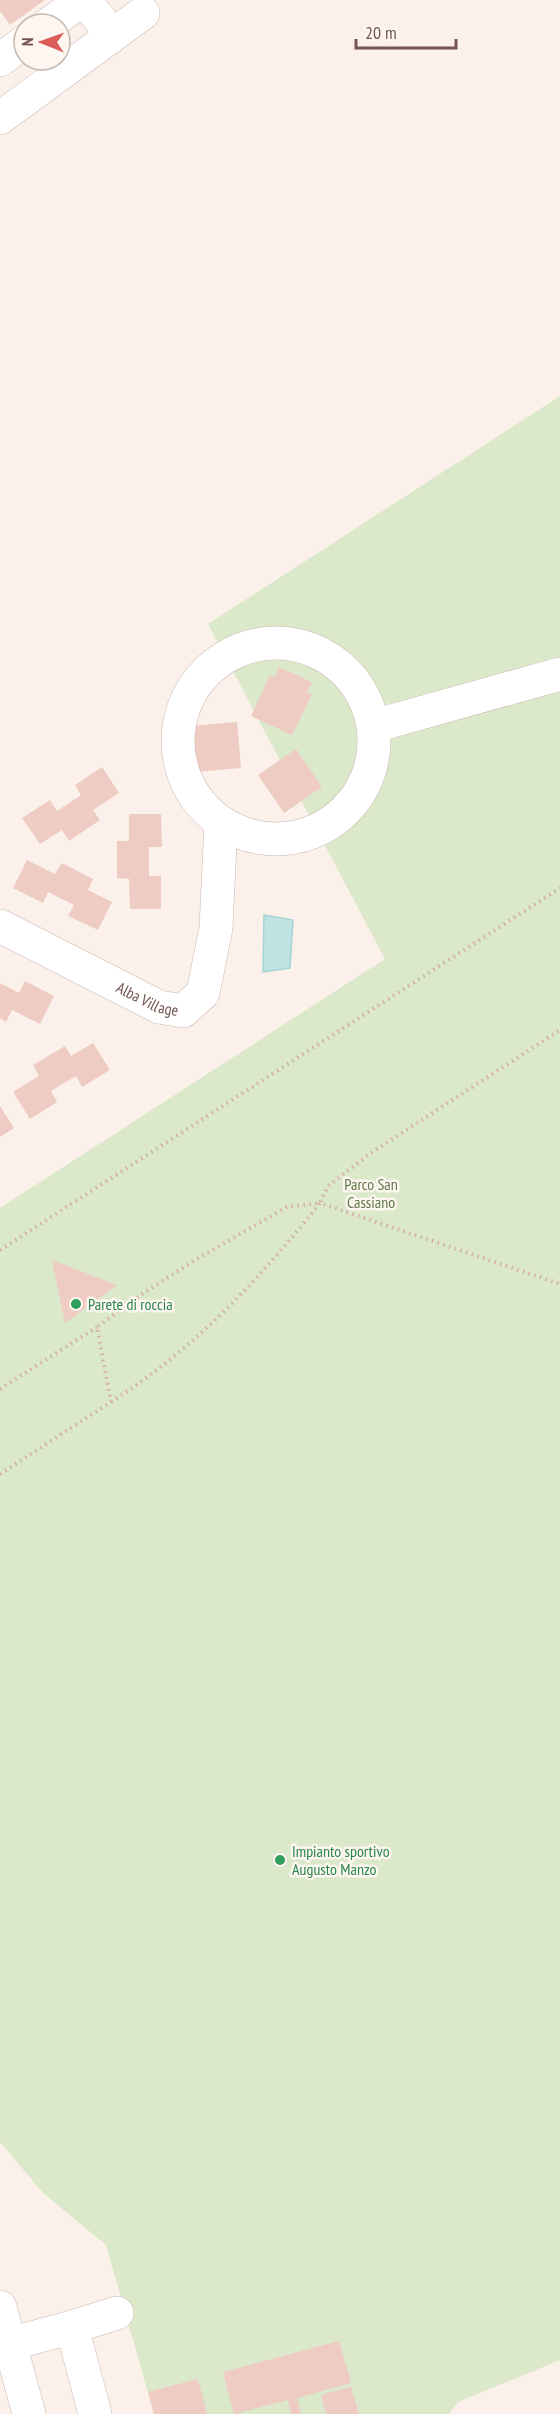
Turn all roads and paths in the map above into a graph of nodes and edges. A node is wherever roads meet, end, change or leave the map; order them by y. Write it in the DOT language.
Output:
graph roads {
  1 [pos="83,0"];
  2 [pos="66,12"];
  3 [pos="143,13"];
  4 [pos="110,37"];
  5 [pos="0,118"];
  6 [pos="560,674"];
  7 [pos="374,726"];
  8 [pos="221,823"];
  9 [pos="560,888"];
  10 [pos="0,926"];
  11 [pos="560,1030"];
  12 [pos="320,1203"];
  13 [pos="0,1250"];
  14 [pos="560,1284"];
  15 [pos="97,1327"];
  16 [pos="0,1389"];
  17 [pos="111,1402"];
  18 [pos="0,1474"];
  19 [pos="0,2307"];
  20 [pos="117,2313"];
  21 [pos="72,2327"];
  22 [pos="10,2344"];
  23 [pos="29,2414"];
  24 [pos="95,2414"];
  1 -- 2 [label="street"];
  1 -- 4 [label="street"];
  3 -- 4 [label="street"];
  4 -- 5 [label="street"];
  6 -- 7 [label="street"];
  7 -- 8 [label="street"];
  7 -- 8 [label="street"];
  8 -- 10 [label="street, Alba Village"];
  9 -- 13 [label="path"];
  11 -- 12 [label="path"];
  12 -- 14 [label="path"];
  12 -- 15 [label="path"];
  12 -- 17 [label="path"];
  15 -- 16 [label="path"];
  15 -- 17 [label="path"];
  17 -- 18 [label="path"];
  19 -- 22 [label="street"];
  20 -- 21 [label="street"];
  21 -- 22 [label="street"];
  21 -- 24 [label="street"];
  22 -- 23 [label="street"];
}
